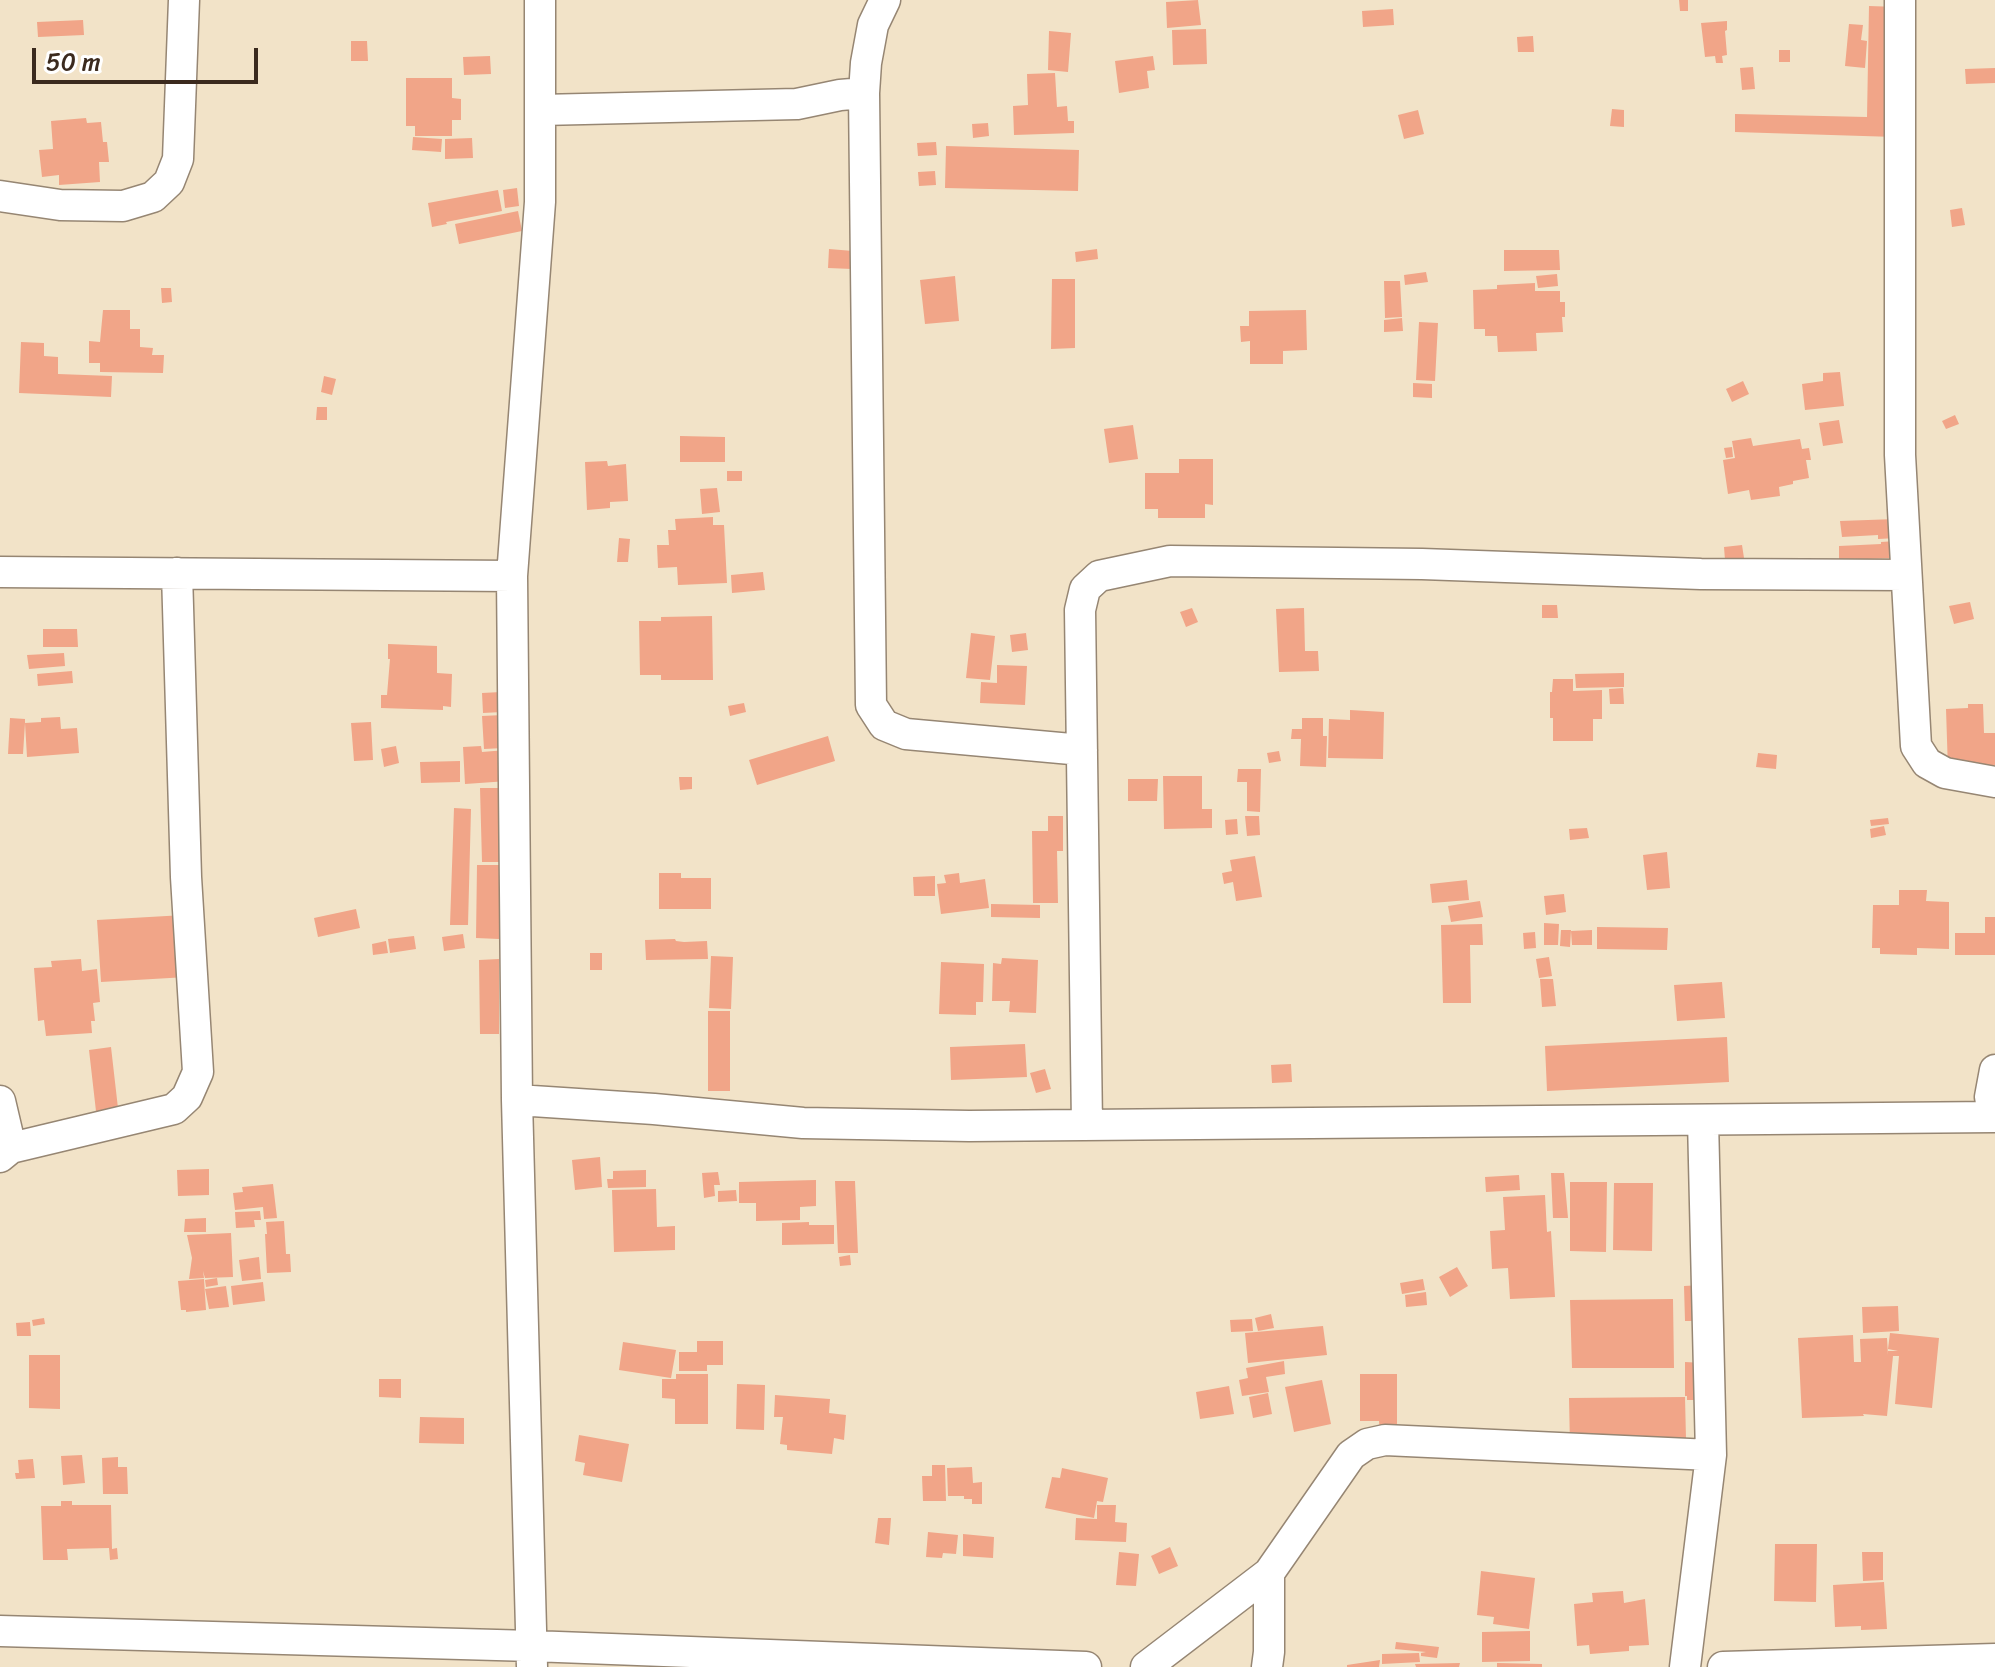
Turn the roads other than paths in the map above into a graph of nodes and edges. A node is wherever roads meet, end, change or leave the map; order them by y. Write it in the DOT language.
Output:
graph roads {
  1 [pos="184,0"];
  2 [pos="540,0"];
  3 [pos="885,0"];
  4 [pos="1900,0"];
  5 [pos="864,93"];
  6 [pos="541,110"];
  7 [pos="0,196"];
  8 [pos="0,572"];
  9 [pos="177,573"];
  10 [pos="1906,575"];
  11 [pos="512,576"];
  12 [pos="1082,750"];
  13 [pos="1995,782"];
  14 [pos="1994,1095"];
  15 [pos="517,1100"];
  16 [pos="0,1101"];
  17 [pos="1703,1120"];
  18 [pos="1087,1125"];
  19 [pos="6,1153"];
  20 [pos="1711,1455"];
  21 [pos="1269,1573"];
  22 [pos="0,1631"];
  23 [pos="532,1656"];
  24 [pos="1995,1659"];
  25 [pos="1086,1667"];
  26 [pos="1146,1667"];
  27 [pos="1267,1667"];
  28 [pos="1685,1667"];
  29 [pos="1723,1667"];
  1 -- 7 [label="street"];
  2 -- 6 [label="street"];
  3 -- 5 [label="street"];
  4 -- 10 [label="street"];
  5 -- 6 [label="street"];
  5 -- 12 [label="street"];
  6 -- 11 [label="street"];
  8 -- 9 [label="street"];
  9 -- 11 [label="street"];
  9 -- 19 [label="street"];
  10 -- 12 [label="street"];
  10 -- 13 [label="street"];
  11 -- 15 [label="street"];
  12 -- 18 [label="street"];
  14 -- 17 [label="street"];
  15 -- 18 [label="street"];
  15 -- 23 [label="street"];
  16 -- 19 [label="street"];
  17 -- 18 [label="street"];
  17 -- 20 [label="street"];
  20 -- 21 [label="street"];
  20 -- 28 [label="street"];
  21 -- 26 [label="street"];
  21 -- 27 [label="street"];
  22 -- 23 [label="street"];
  23 -- 25 [label="street"];
  24 -- 29 [label="street"];
}
